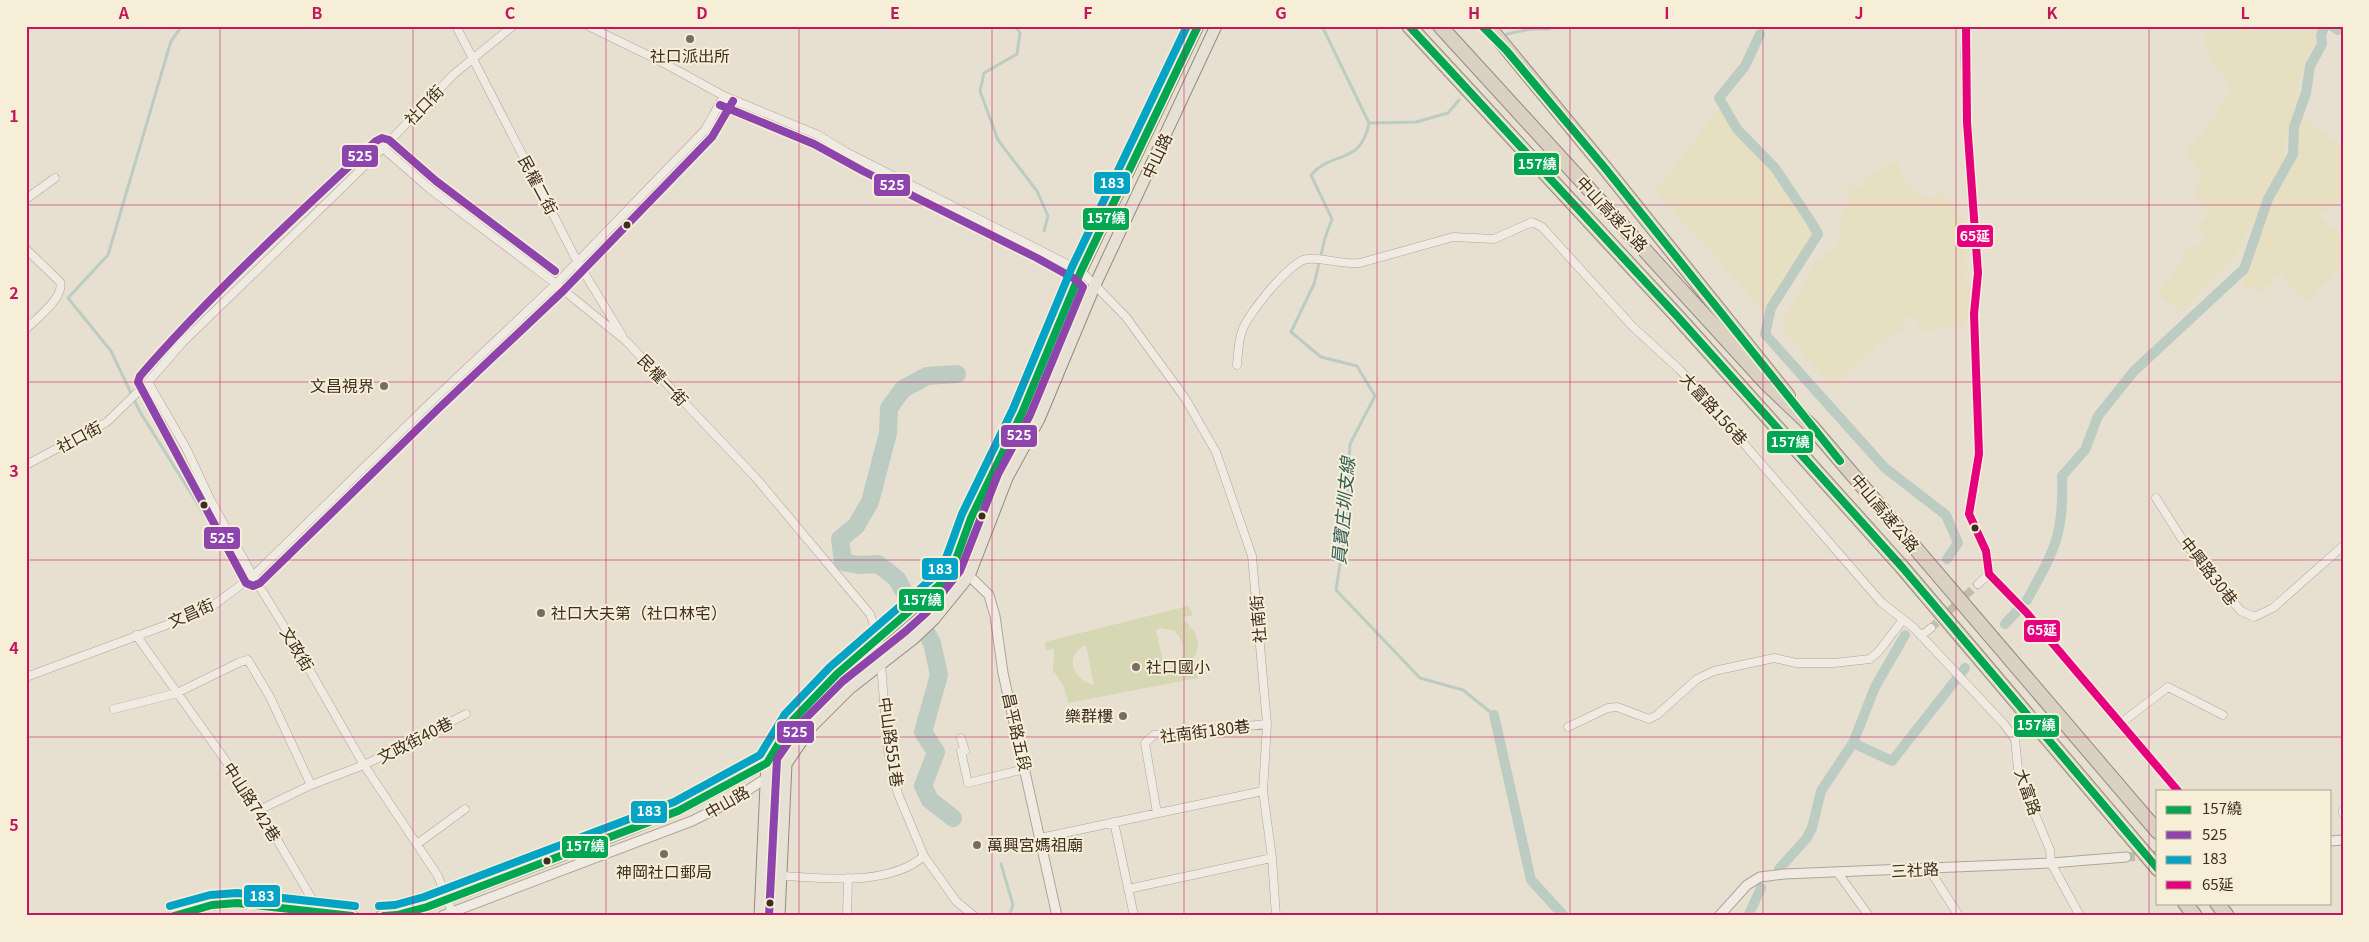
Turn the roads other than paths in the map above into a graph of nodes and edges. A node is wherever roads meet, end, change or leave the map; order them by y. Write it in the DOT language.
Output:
graph roads {
  1 [pos="456,26"];
  2 [pos="513,26"];
  3 [pos="588,26"];
  4 [pos="1198,26"];
  5 [pos="1216,26"];
  6 [pos="1409,26"];
  7 [pos="1440,26"];
  8 [pos="1482,26"];
  9 [pos="1488,26"];
  10 [pos="1966,26"];
  11 [pos="1506,50"];
  12 [pos="472,58"];
  13 [pos="724,96"];
  14 [pos="383,148"];
  15 [pos="55,178"];
  16 [pos="26,198"];
  17 [pos="26,249"];
  18 [pos="577,261"];
  19 [pos="1081,271"];
  20 [pos="556,284"];
  21 [pos="1096,285"];
  22 [pos="26,330"];
  23 [pos="626,341"];
  24 [pos="1237,365"];
  25 [pos="148,382"];
  26 [pos="1811,426"];
  27 [pos="26,465"];
  28 [pos="2156,498"];
  29 [pos="2343,546"];
  30 [pos="955,562"];
  31 [pos="1988,574"];
  32 [pos="253,576"];
  33 [pos="969,576"];
  34 [pos="1978,584"];
  35 [pos="2026,612"];
  36 [pos="1902,621"];
  37 [pos="1931,628"];
  38 [pos="136,635"];
  39 [pos="1921,636"];
  40 [pos="879,639"];
  41 [pos="881,664"];
  42 [pos="26,677"];
  43 [pos="177,692"];
  44 [pos="114,709"];
  45 [pos="466,714"];
  46 [pos="2223,715"];
  47 [pos="2121,723"];
  48 [pos="1267,724"];
  49 [pos="1568,727"];
  50 [pos="961,738"];
  51 [pos="774,753"];
  52 [pos="767,764"];
  53 [pos="786,764"];
  54 [pos="364,765"];
  55 [pos="1025,769"];
  56 [pos="768,777"];
  57 [pos="311,785"];
  58 [pos="1263,791"];
  59 [pos="259,810"];
  60 [pos="465,810"];
  61 [pos="1157,813"];
  62 [pos="1114,822"];
  63 [pos="2156,830"];
  64 [pos="1040,838"];
  65 [pos="417,844"];
  66 [pos="924,856"];
  67 [pos="2126,857"];
  68 [pos="1272,858"];
  69 [pos="2051,863"];
  70 [pos="2156,867"];
  71 [pos="1929,869"];
  72 [pos="1838,873"];
  73 [pos="763,875"];
  74 [pos="781,875"];
  75 [pos="848,878"];
  76 [pos="1128,889"];
  77 [pos="447,898"];
  78 [pos="2186,904"];
  79 [pos="2218,904"];
  80 [pos="452,912"];
  81 [pos="319,914"];
  82 [pos="173,916"];
  83 [pos="354,916"];
  84 [pos="380,916"];
  85 [pos="442,916"];
  86 [pos="760,916"];
  87 [pos="779,916"];
  88 [pos="847,916"];
  89 [pos="974,916"];
  90 [pos="1058,916"];
  91 [pos="1134,916"];
  92 [pos="1276,916"];
  93 [pos="1719,916"];
  94 [pos="1869,916"];
  95 [pos="1960,916"];
  96 [pos="2080,916"];
  97 [pos="2195,916"];
  98 [pos="2227,916"];
  1 -- 12 [label="street, 民權二街"];
  2 -- 12 [label="street, 社口街"];
  3 -- 13 [label="street"];
  4 -- 19 [label="main road, 中山路"];
  5 -- 21 [label="main road, 中山路"];
  6 -- 70 [label="highway, 中山高速公路"];
  7 -- 26 [label="highway, 中山高速公路"];
  8 -- 11 [label="highway"];
  9 -- 11 [label="highway"];
  10 -- 31 [label="street"];
  11 -- 26 [label="highway"];
  12 -- 14 [label="street, 社口街"];
  12 -- 18 [label="street, 民權二街"];
  13 -- 18 [label="street, 文昌街"];
  13 -- 19 [label="street"];
  14 -- 20 [label="street, 民權一街"];
  14 -- 25 [label="street, 社口街"];
  15 -- 16 [label="street"];
  17 -- 22 [label="street"];
  18 -- 20 [label="street, 文昌街"];
  18 -- 23 [label="street, 民權二街"];
  19 -- 21 [label="street, 社南街"];
  19 -- 30 [label="main road, 中山路"];
  20 -- 23 [label="street, 民權一街"];
  20 -- 32 [label="street, 文昌街"];
  21 -- 33 [label="main road, 中山路"];
  21 -- 48 [label="street, 社南街"];
  23 -- 40 [label="street, 民權一街"];
  24 -- 36 [label="street, 大富路156巷"];
  25 -- 27 [label="street, 社口街"];
  25 -- 32 [label="street, 文政街"];
  26 -- 63 [label="highway, 中山高速公路"];
  28 -- 29 [label="street, 中興路30巷"];
  30 -- 33 [label="street, 昌平路五段"];
  30 -- 40 [label="main road, 中山路"];
  31 -- 34 [label="street"];
  31 -- 35 [label="street"];
  32 -- 38 [label="street, 文昌街"];
  32 -- 54 [label="street, 文政街"];
  33 -- 41 [label="main road, 中山路"];
  33 -- 55 [label="street, 昌平路五段"];
  36 -- 39 [label="street, 大富路"];
  36 -- 49 [label="street"];
  37 -- 39 [label="street"];
  38 -- 42 [label="street, 文昌街"];
  38 -- 43 [label="street, 中山路742巷"];
  39 -- 69 [label="street, 大富路"];
  40 -- 41 [label="street, 民權一街"];
  40 -- 51 [label="main road, 中山路"];
  41 -- 53 [label="main road, 中山路"];
  41 -- 66 [label="street, 中山路551巷"];
  43 -- 44 [label="street"];
  43 -- 57 [label="street"];
  43 -- 59 [label="street, 中山路742巷"];
  45 -- 54 [label="street, 文政街40巷"];
  46 -- 47 [label="street"];
  48 -- 58 [label="street, 社南街"];
  48 -- 61 [label="street, 社南街180巷"];
  50 -- 55 [label="street"];
  51 -- 52 [label="main road, 中山路"];
  51 -- 53 [label="main road"];
  52 -- 56 [label="main road"];
  52 -- 77 [label="street, 中山路"];
  53 -- 56 [label="main road, 中山路"];
  53 -- 74 [label="main road"];
  54 -- 57 [label="street, 文政街40巷"];
  54 -- 65 [label="street, 文政街"];
  55 -- 64 [label="street, 昌平路五段"];
  56 -- 73 [label="main road"];
  56 -- 80 [label="street, 中山路"];
  57 -- 59 [label="street, 文政街40巷"];
  58 -- 61 [label="street"];
  58 -- 68 [label="street, 社南街"];
  59 -- 81 [label="street, 中山路742巷"];
  60 -- 65 [label="street"];
  61 -- 62 [label="street"];
  62 -- 64 [label="street"];
  62 -- 76 [label="street"];
  64 -- 90 [label="street, 昌平路五段"];
  65 -- 77 [label="street, 文政街"];
  66 -- 75 [label="street"];
  66 -- 89 [label="street, 中山路551巷"];
  67 -- 69 [label="street, 三社路"];
  68 -- 76 [label="street"];
  68 -- 92 [label="street, 社南街"];
  69 -- 71 [label="street, 三社路"];
  69 -- 96 [label="street, 大富路"];
  71 -- 72 [label="street, 三社路"];
  71 -- 95 [label="street"];
  72 -- 93 [label="street, 三社路"];
  72 -- 94 [label="street"];
  73 -- 74 [label="street"];
  73 -- 86 [label="main road"];
  74 -- 75 [label="street"];
  74 -- 87 [label="main road"];
  75 -- 88 [label="street"];
  76 -- 91 [label="street"];
  77 -- 80 [label="street, 文政街"];
  77 -- 84 [label="street, 中山路"];
  78 -- 97 [label="highway"];
  79 -- 98 [label="highway"];
  80 -- 85 [label="street, 中山路"];
  81 -- 82 [label="street"];
  81 -- 83 [label="street"];
}
